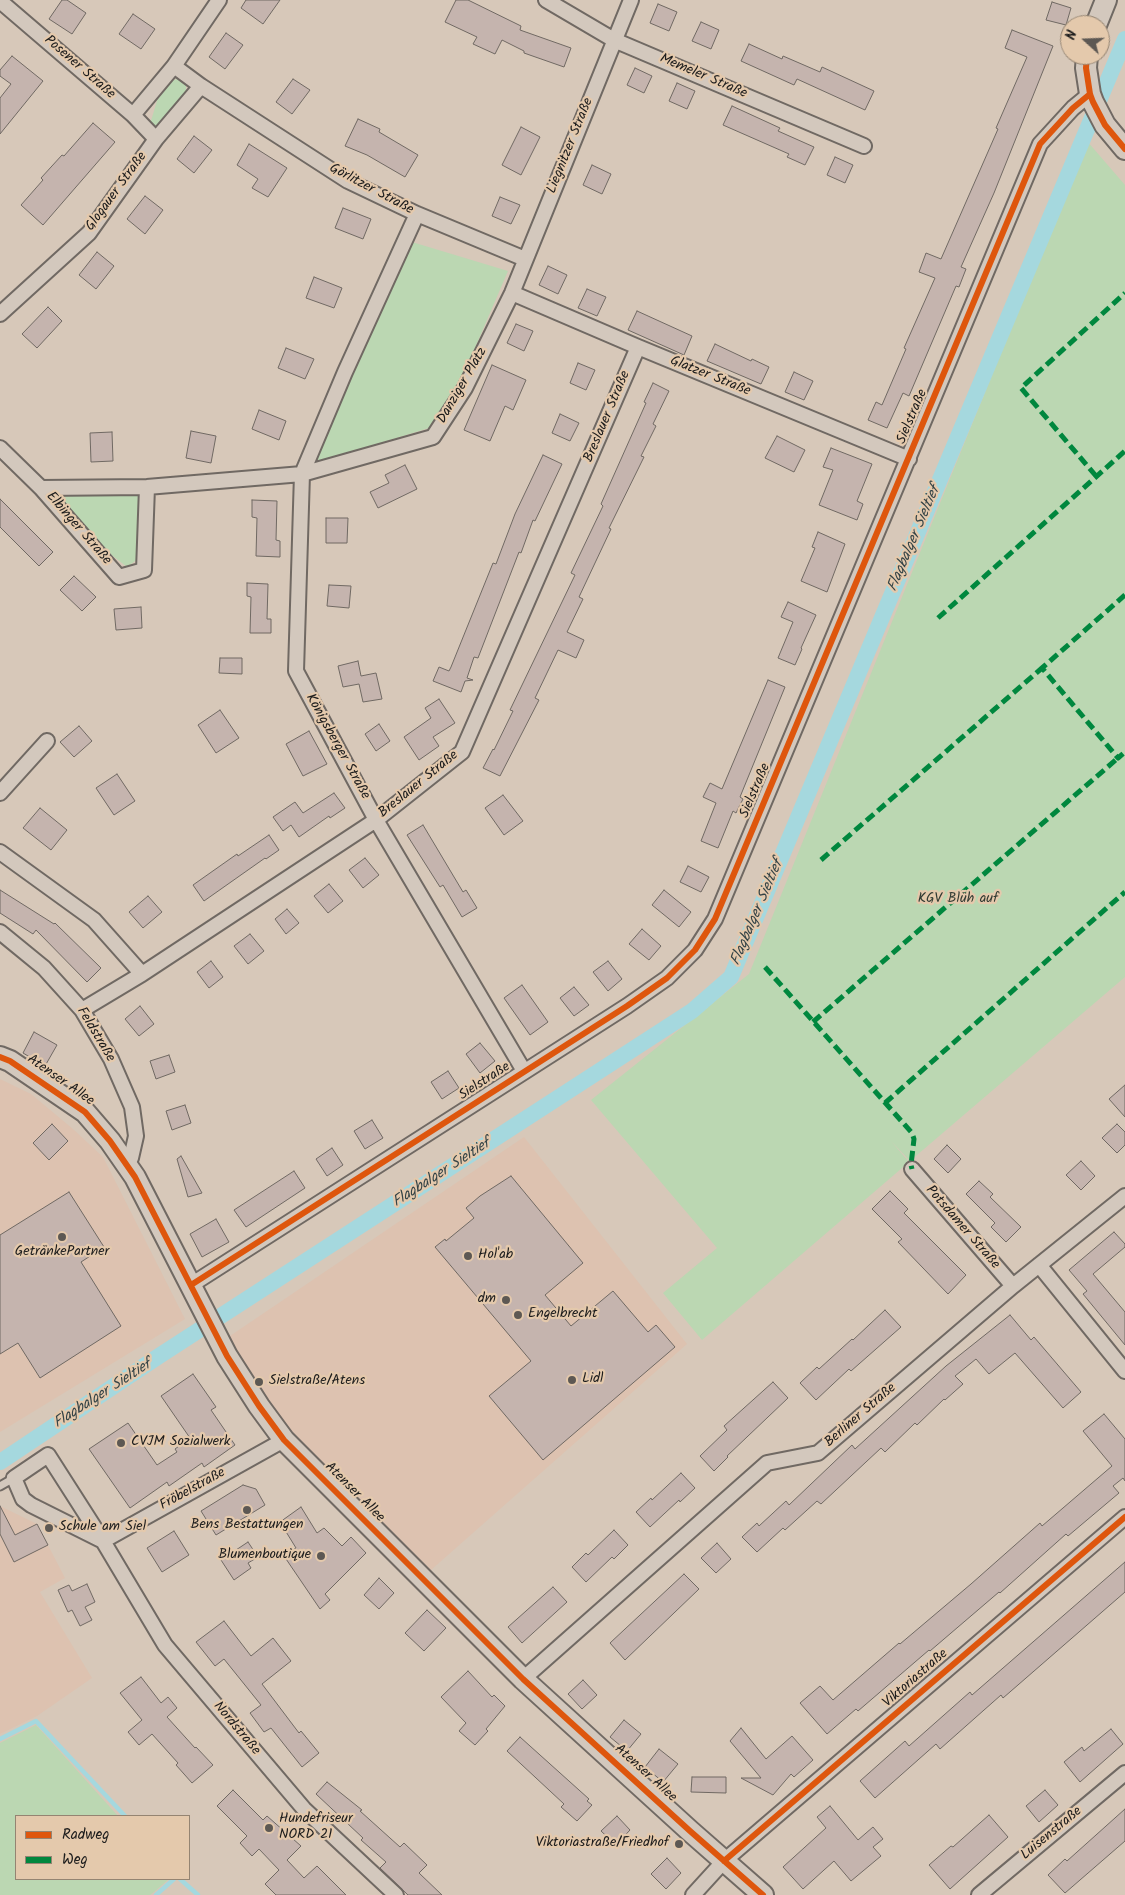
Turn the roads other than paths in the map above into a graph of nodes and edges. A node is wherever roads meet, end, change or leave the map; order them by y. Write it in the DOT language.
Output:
graph roads {
  1 [pos="219,0"];
  2 [pos="546,0"];
  3 [pos="631,0"];
  4 [pos="1106,0"];
  5 [pos="0,1"];
  6 [pos="1100,15"];
  7 [pos="614,40"];
  8 [pos="1086,65"];
  9 [pos="174,66"];
  10 [pos="201,86"];
  11 [pos="1091,98"];
  12 [pos="133,115"];
  13 [pos="156,138"];
  14 [pos="864,146"];
  15 [pos="1125,149"];
  16 [pos="416,214"];
  17 [pos="525,259"];
  18 [pos="512,293"];
  19 [pos="0,314"];
  20 [pos="638,347"];
  21 [pos="0,448"];
  22 [pos="909,459"];
  23 [pos="302,474"];
  24 [pos="147,487"];
  25 [pos="41,488"];
  26 [pos="48,741"];
  27 [pos="0,793"];
  28 [pos="376,820"];
  29 [pos="0,852"];
  30 [pos="0,932"];
  31 [pos="142,974"];
  32 [pos="82,1010"];
  33 [pos="0,1056"];
  34 [pos="524,1071"];
  35 [pos="126,1164"];
  36 [pos="912,1169"];
  37 [pos="1125,1196"];
  38 [pos="1039,1265"];
  39 [pos="191,1285"];
  40 [pos="1013,1286"];
  41 [pos="1125,1371"];
  42 [pos="284,1440"];
  43 [pos="14,1478"];
  44 [pos="0,1486"];
  45 [pos="1125,1517"];
  46 [pos="103,1541"];
  47 [pos="523,1678"];
  48 [pos="1125,1773"];
  49 [pos="724,1861"];
  50 [pos="396,1895"];
  51 [pos="693,1895"];
  52 [pos="763,1895"];
  53 [pos="979,1895"];
  1 -- 9 [label="street"];
  2 -- 7 [label="street, Memeler Straße"];
  3 -- 7 [label="street, Liegnitzer Straße"];
  4 -- 6 [label="street"];
  5 -- 12 [label="street, Posener Straße"];
  7 -- 14 [label="street, Memeler Straße"];
  7 -- 17 [label="street, Liegnitzer Straße"];
  8 -- 11 [label="street"];
  9 -- 10 [label="street"];
  9 -- 12 [label="street"];
  10 -- 13 [label="street, Glogauer Straße"];
  10 -- 16 [label="street, Görlitzer Straße"];
  11 -- 15 [label="street"];
  11 -- 22 [label="street, Sielstraße"];
  12 -- 13 [label="street, Posener Straße"];
  13 -- 19 [label="street, Glogauer Straße"];
  16 -- 17 [label="street, Görlitzer Straße"];
  16 -- 23 [label="street"];
  17 -- 18 [label="street, Liegnitzer Straße"];
  18 -- 20 [label="street, Glatzer Straße"];
  18 -- 23 [label="street, Danziger Platz"];
  20 -- 22 [label="street, Glatzer Straße"];
  20 -- 28 [label="street, Breslauer Straße"];
  21 -- 25 [label="street, Elbinger Straße"];
  22 -- 34 [label="street, Sielstraße"];
  23 -- 24 [label="street, Danziger Platz"];
  23 -- 28 [label="street, Königsberger Straße"];
  24 -- 25 [label="street, Danziger Platz"];
  24 -- 25 [label="street, Elbinger Straße"];
  26 -- 27 [label="street"];
  28 -- 31 [label="street, Breslauer Straße"];
  28 -- 34 [label="street, Königsberger Straße"];
  29 -- 31 [label="street"];
  30 -- 32 [label="street, Feldstraße"];
  31 -- 32 [label="street, Breslauer Straße"];
  32 -- 35 [label="street, Feldstraße"];
  33 -- 35 [label="street, Atenser Allee"];
  34 -- 39 [label="street, Sielstraße"];
  35 -- 39 [label="street, Atenser Allee"];
  36 -- 40 [label="street, Potsdamer Straße"];
  37 -- 38 [label="street, Berliner Straße"];
  38 -- 40 [label="street, Berliner Straße"];
  38 -- 41 [label="street"];
  39 -- 42 [label="street, Atenser Allee"];
  40 -- 47 [label="street, Berliner Straße"];
  42 -- 46 [label="street, Fröbelstraße"];
  42 -- 47 [label="street, Atenser Allee"];
  43 -- 44 [label="lane"];
  43 -- 46 [label="street"];
  43 -- 46 [label="street, Nordstraße"];
  45 -- 49 [label="street, Viktoriastraße"];
  46 -- 50 [label="street, Nordstraße"];
  47 -- 49 [label="street, Atenser Allee"];
  48 -- 53 [label="street, Luisenstraße"];
  49 -- 51 [label="street, Viktoriastraße"];
  49 -- 52 [label="street, Atenser Allee"];
}
